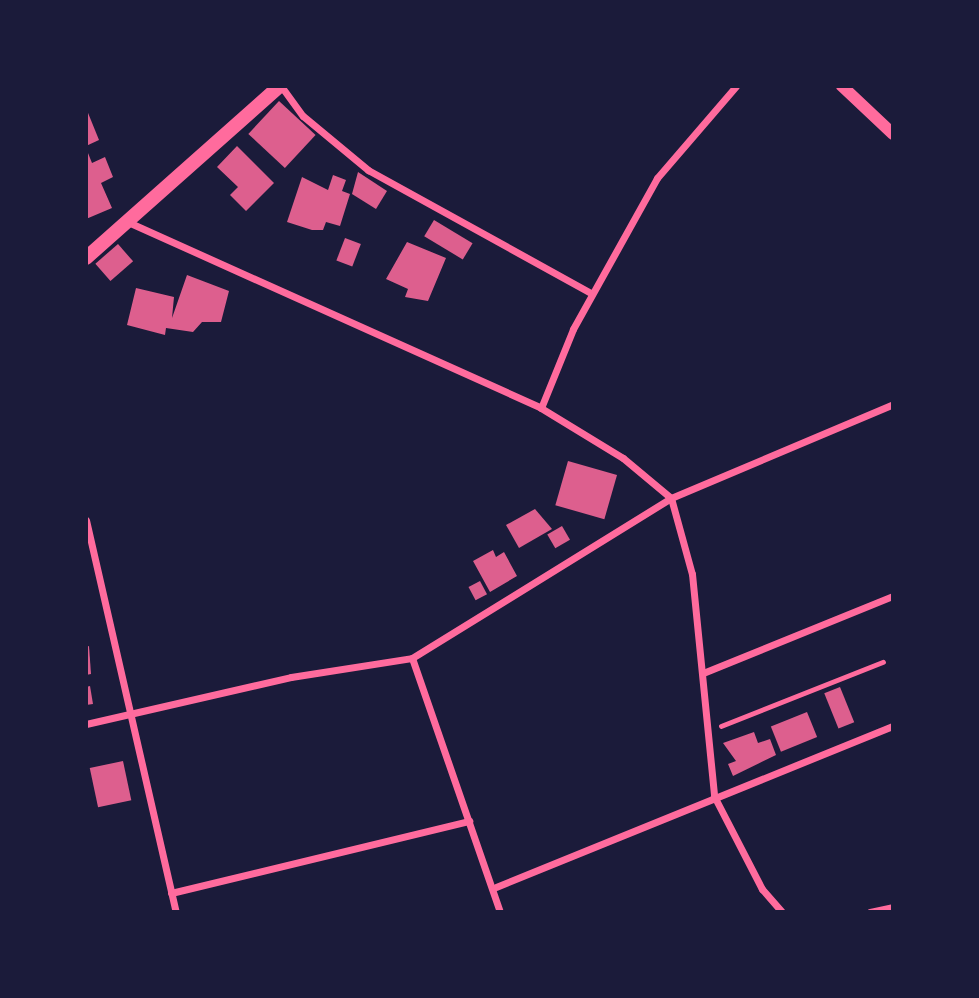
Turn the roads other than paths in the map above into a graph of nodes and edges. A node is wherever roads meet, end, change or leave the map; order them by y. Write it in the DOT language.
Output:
graph roads {
  1 [pos="280,86"];
  2 [pos="736,86"];
  3 [pos="842,86"];
  4 [pos="893,134"];
  5 [pos="126,221"];
  6 [pos="86,258"];
  7 [pos="591,293"];
  8 [pos="893,404"];
  9 [pos="541,408"];
  10 [pos="671,498"];
  11 [pos="86,520"];
  12 [pos="893,596"];
  13 [pos="412,658"];
  14 [pos="702,673"];
  15 [pos="131,716"];
  16 [pos="86,724"];
  17 [pos="893,726"];
  18 [pos="713,796"];
  19 [pos="469,821"];
  20 [pos="496,887"];
  21 [pos="172,893"];
  22 [pos="893,907"];
  23 [pos="176,912"];
  24 [pos="500,912"];
  25 [pos="782,912"];
  26 [pos="870,912"];
  1 -- 5 [label="main road"];
  1 -- 7 [label="street"];
  2 -- 7 [label="street"];
  3 -- 4 [label="street"];
  5 -- 6 [label="main road"];
  5 -- 9 [label="street"];
  7 -- 9 [label="street"];
  8 -- 10 [label="street"];
  9 -- 10 [label="street"];
  10 -- 13 [label="street"];
  10 -- 14 [label="street"];
  11 -- 15 [label="street"];
  12 -- 14 [label="street"];
  13 -- 15 [label="street"];
  13 -- 19 [label="street"];
  14 -- 18 [label="street"];
  15 -- 16 [label="street"];
  15 -- 21 [label="street"];
  17 -- 18 [label="street"];
  18 -- 20 [label="street"];
  18 -- 25 [label="street"];
  19 -- 20 [label="street"];
  19 -- 21 [label="street"];
  20 -- 24 [label="street"];
  21 -- 23 [label="street"];
  22 -- 26 [label="street"];
}
